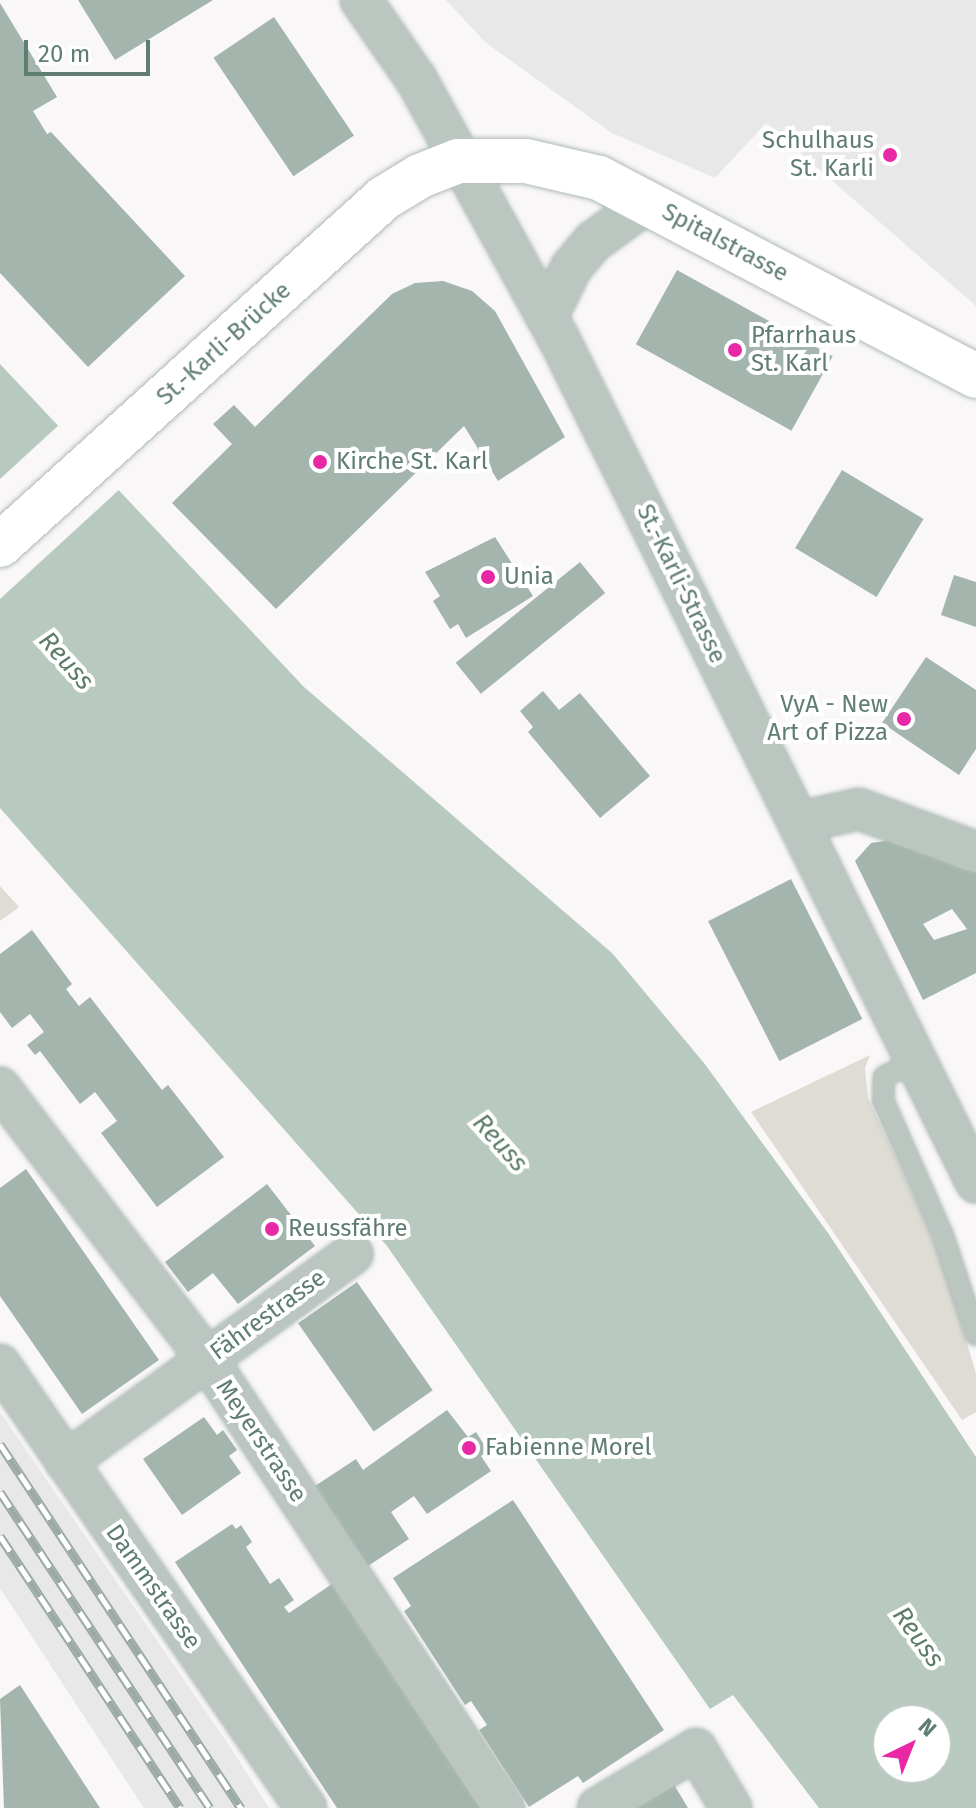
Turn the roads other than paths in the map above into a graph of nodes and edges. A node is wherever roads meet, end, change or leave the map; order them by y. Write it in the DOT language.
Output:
graph roads {
  1 [pos="361,0"];
  2 [pos="458,161"];
  3 [pos="648,202"];
  4 [pos="547,317"];
  5 [pos="976,376"];
  6 [pos="0,545"];
  7 [pos="800,822"];
  8 [pos="976,852"];
  9 [pos="916,1060"];
  10 [pos="0,1088"];
  11 [pos="976,1182"];
  12 [pos="352,1254"];
  13 [pos="976,1335"];
  14 [pos="207,1359"];
  15 [pos="0,1365"];
  16 [pos="66,1462"];
  17 [pos="306,1808"];
  18 [pos="504,1808"];
  19 [pos="598,1808"];
  20 [pos="731,1808"];
  1 -- 2 [label="street, St.-Karli-Strasse"];
  2 -- 3 [label="main road, Spitalstrasse"];
  2 -- 4 [label="street, St.-Karli-Strasse"];
  2 -- 6 [label="main road, St.-Karli-Brücke"];
  3 -- 4 [label="street"];
  3 -- 5 [label="main road, Spitalstrasse"];
  4 -- 7 [label="street, St.-Karli-Strasse"];
  7 -- 8 [label="street"];
  7 -- 9 [label="street, St.-Karli-Strasse"];
  9 -- 11 [label="street, St.-Karli-Strasse"];
  9 -- 13 [label="lane"];
  10 -- 14 [label="street, Meyerstrasse"];
  12 -- 14 [label="street, Fährestrasse"];
  14 -- 16 [label="street, Fährestrasse"];
  14 -- 18 [label="street, Meyerstrasse"];
  15 -- 16 [label="street, Dammstrasse"];
  16 -- 17 [label="street, Dammstrasse"];
  19 -- 20 [label="street"];
}
